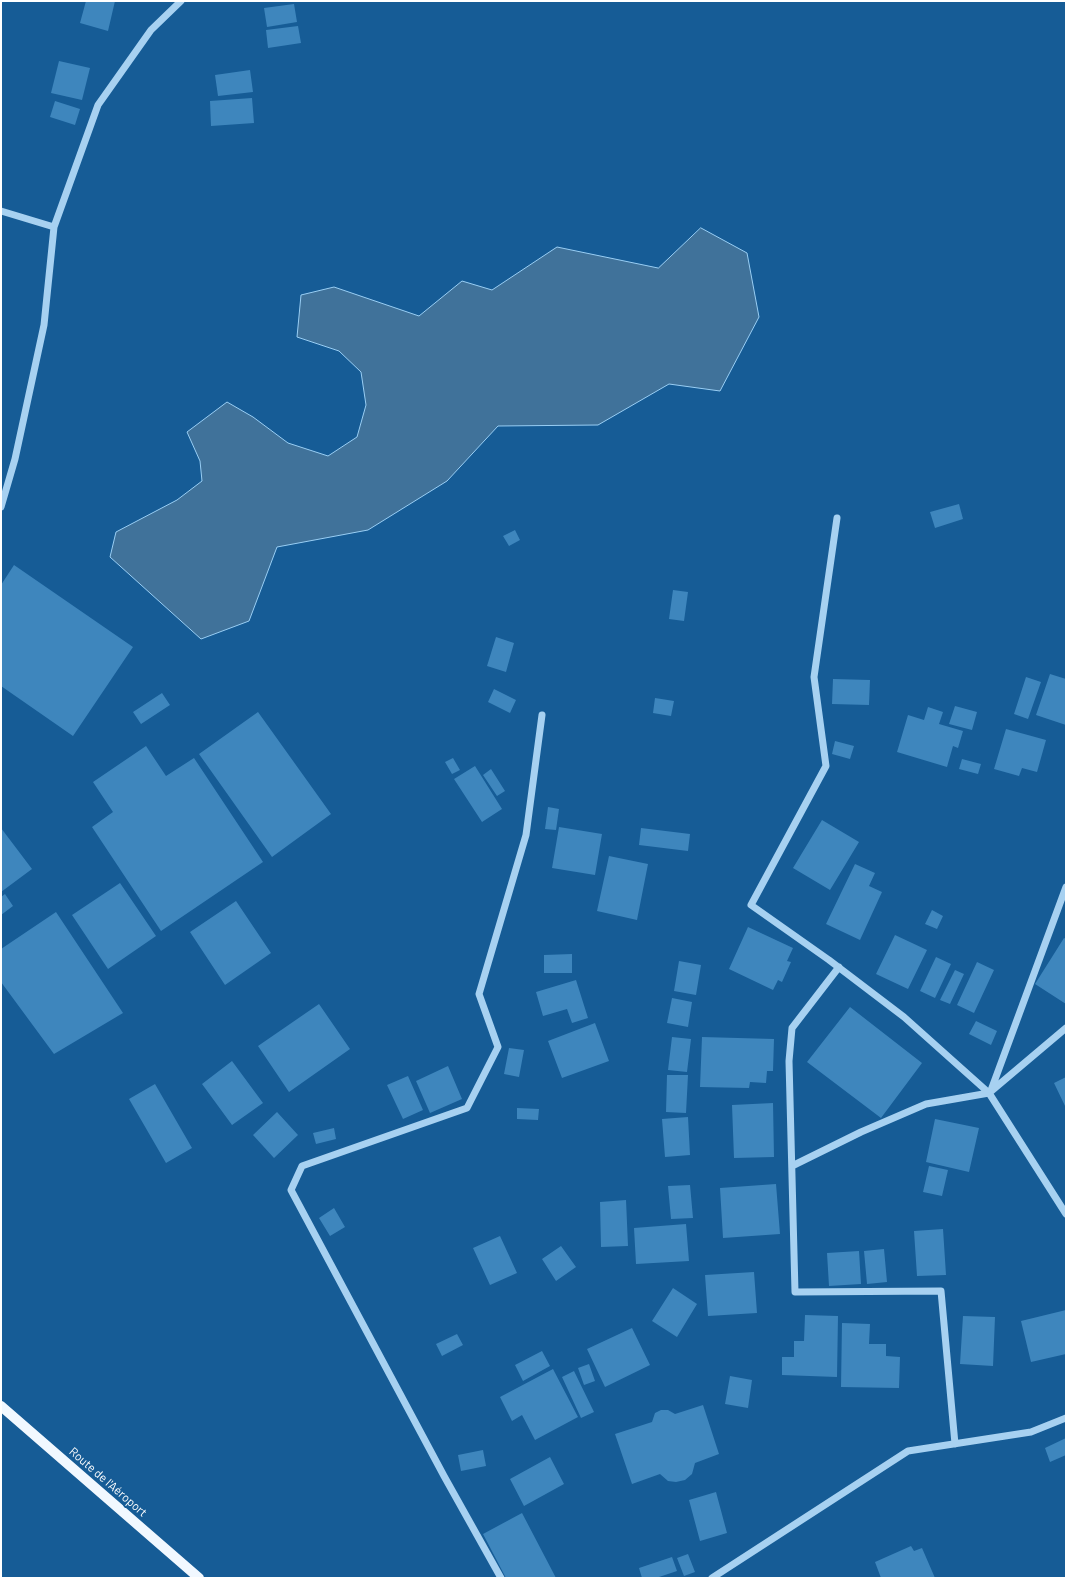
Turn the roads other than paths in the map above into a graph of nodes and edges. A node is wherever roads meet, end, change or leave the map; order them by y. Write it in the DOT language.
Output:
graph roads {
  1 [pos="181,1"];
  2 [pos="1,211"];
  3 [pos="54,227"];
  4 [pos="1,507"];
  5 [pos="837,518"];
  6 [pos="542,715"];
  7 [pos="1066,887"];
  8 [pos="839,967"];
  9 [pos="1066,1028"];
  10 [pos="989,1093"];
  11 [pos="792,1166"];
  12 [pos="1066,1214"];
  13 [pos="1,1406"];
  14 [pos="1066,1418"];
  15 [pos="955,1444"];
  16 [pos="199,1578"];
  17 [pos="501,1578"];
  18 [pos="712,1578"];
  1 -- 3 [label="street"];
  2 -- 3 [label="street"];
  3 -- 4 [label="street"];
  5 -- 8 [label="street"];
  6 -- 17 [label="street"];
  7 -- 10 [label="street"];
  8 -- 10 [label="street"];
  8 -- 11 [label="street"];
  9 -- 10 [label="street"];
  10 -- 11 [label="street"];
  10 -- 12 [label="street"];
  11 -- 15 [label="street"];
  13 -- 16 [label="main road, Route de l'Aéroport"];
  14 -- 15 [label="street"];
  15 -- 18 [label="street"];
}
